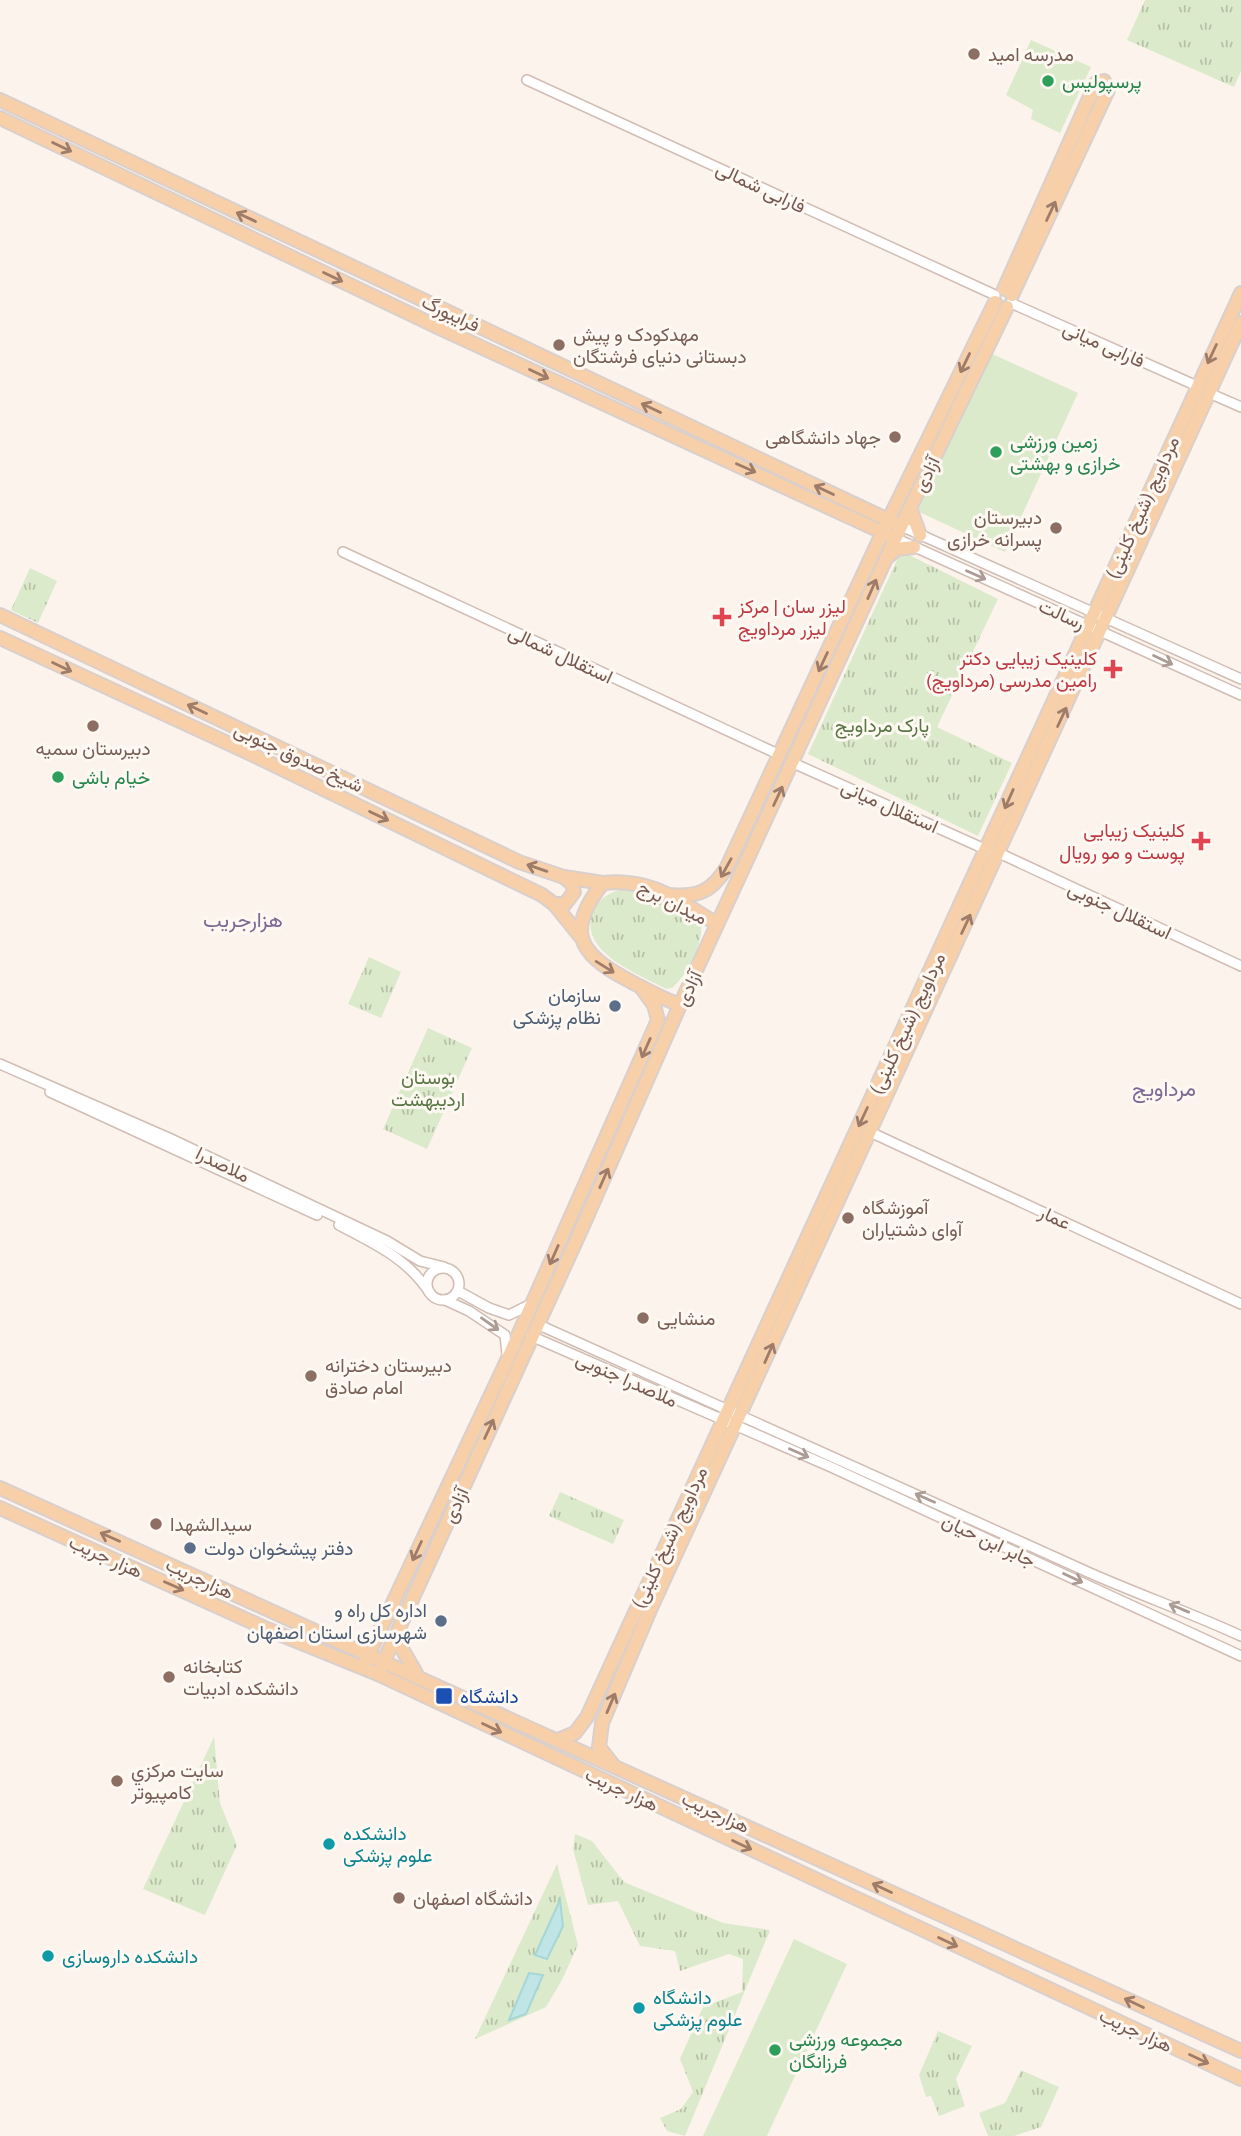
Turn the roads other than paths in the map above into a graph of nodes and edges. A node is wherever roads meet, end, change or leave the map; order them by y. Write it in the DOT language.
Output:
graph roads {
  1 [pos="527,80"];
  2 [pos="0,100"];
  3 [pos="0,118"];
  4 [pos="284,234"];
  5 [pos="307,247"];
  6 [pos="274,249"];
  7 [pos="301,261"];
  8 [pos="1241,293"];
  9 [pos="1004,298"];
  10 [pos="1241,323"];
  11 [pos="1203,390"];
  12 [pos="1241,407"];
  13 [pos="674,419"];
  14 [pos="668,432"];
  15 [pos="896,505"];
  16 [pos="910,508"];
  17 [pos="863,509"];
  18 [pos="867,525"];
  19 [pos="886,526"];
  20 [pos="898,532"];
  21 [pos="917,541"];
  22 [pos="343,552"];
  23 [pos="872,555"];
  24 [pos="886,559"];
  25 [pos="1094,613"];
  26 [pos="0,615"];
  27 [pos="1107,618"];
  28 [pos="1088,626"];
  29 [pos="1101,631"];
  30 [pos="0,638"];
  31 [pos="1241,679"];
  32 [pos="1241,695"];
  33 [pos="780,755"];
  34 [pos="793,763"];
  35 [pos="993,851"];
  36 [pos="565,877"];
  37 [pos="603,883"];
  38 [pos="668,895"];
  39 [pos="554,904"];
  40 [pos="717,924"];
  41 [pos="580,936"];
  42 [pos="1241,966"];
  43 [pos="640,987"];
  44 [pos="680,1005"];
  45 [pos="0,1064"];
  46 [pos="0,1070"];
  47 [pos="42,1085"];
  48 [pos="870,1132"];
  49 [pos="211,1163"];
  50 [pos="569,1221"];
  51 [pos="582,1228"];
  52 [pos="444,1267"];
  53 [pos="458,1291"];
  54 [pos="430,1293"];
  55 [pos="445,1300"];
  56 [pos="533,1303"];
  57 [pos="1241,1304"];
  58 [pos="537,1324"];
  59 [pos="531,1336"];
  60 [pos="504,1367"];
  61 [pos="726,1415"];
  62 [pos="739,1421"];
  63 [pos="471,1452"];
  64 [pos="0,1488"];
  65 [pos="0,1508"];
  66 [pos="61,1515"];
  67 [pos="53,1532"];
  68 [pos="644,1607"];
  69 [pos="400,1625"];
  70 [pos="1241,1636"];
  71 [pos="369,1653"];
  72 [pos="1241,1656"];
  73 [pos="384,1660"];
  74 [pos="363,1668"];
  75 [pos="378,1674"];
  76 [pos="417,1675"];
  77 [pos="558,1740"];
  78 [pos="613,1765"];
  79 [pos="1241,2051"];
  80 [pos="1241,2079"];
  1 -- 9 [label="street, فارابی شمالی"];
  4 -- 2 [label="main road, فرایبورگ, one-way"];
  3 -- 6 [label="main road, فرایبورگ, one-way"];
  4 -- 5 [label="main road, فرایبورگ"];
  4 -- 6 [label="main road"];
  5 -- 7 [label="main road"];
  13 -- 5 [label="main road, فرایبورگ, one-way"];
  6 -- 7 [label="main road, فرایبورگ"];
  7 -- 14 [label="main road, فرایبورگ, one-way"];
  8 -- 11 [label="main road, مرداویج (شیخ کلینی), one-way"];
  9 -- 9 [label="main road, آزادی, one-way"];
  9 -- 11 [label="street, فارابی میانی"];
  9 -- 15 [label="main road, آزادی, one-way"];
  9 -- 16 [label="main road, آزادی"];
  10 -- 11 [label="main road, مرداویج (شیخ کلینی)"];
  11 -- 12 [label="street, فارابی میانی"];
  11 -- 25 [label="main road, مرداویج (شیخ کلینی)"];
  11 -- 27 [label="main road, مرداویج (شیخ کلینی)"];
  13 -- 14 [label="main road"];
  17 -- 13 [label="main road, فرایبورگ, one-way"];
  14 -- 18 [label="main road, فرایبورگ, one-way"];
  15 -- 17 [label="main road"];
  15 -- 19 [label="main road, آزادی"];
  16 -- 20 [label="main road, آزادی"];
  16 -- 21 [label="main road"];
  17 -- 19 [label="main road, فرایبورگ"];
  18 -- 19 [label="main road, فرایبورگ"];
  18 -- 23 [label="main road"];
  19 -- 20 [label="main road, فرایبورگ"];
  19 -- 23 [label="main road, آزادی"];
  20 -- 21 [label="street, رسالت"];
  20 -- 24 [label="main road, آزادی"];
  21 -- 24 [label="main road"];
  21 -- 25 [label="street, رسالت"];
  21 -- 28 [label="street, رسالت, one-way"];
  22 -- 33 [label="street, استقلال شمالی"];
  23 -- 33 [label="main road, آزادی, one-way"];
  34 -- 24 [label="main road, آزادی, one-way"];
  25 -- 27 [label="street"];
  25 -- 28 [label="main road, مرداویج (شیخ کلینی)"];
  36 -- 26 [label="main road, شیخ صدوق جنوبی, one-way"];
  27 -- 29 [label="main road, مرداویج (شیخ کلینی)"];
  27 -- 31 [label="street, رسالت"];
  28 -- 29 [label="street, رسالت"];
  28 -- 35 [label="main road, مرداویج (شیخ کلینی), one-way"];
  29 -- 32 [label="street, رسالت, one-way"];
  35 -- 29 [label="main road, مرداویج (شیخ کلینی), one-way"];
  30 -- 39 [label="main road, شیخ صدوق جنوبی, one-way"];
  33 -- 38 [label="main road, آزادی, one-way"];
  34 -- 35 [label="street, استقلال میانی"];
  40 -- 34 [label="main road, آزادی, one-way"];
  35 -- 42 [label="street, استقلال جنوبی"];
  48 -- 35 [label="main road, مرداویج (شیخ کلینی), one-way"];
  35 -- 61 [label="main road, مرداویج (شیخ کلینی), one-way"];
  36 -- 37 [label="main road, شیخ صدوق جنوبی"];
  36 -- 39 [label="main road"];
  37 -- 38 [label="main road, میدان برج"];
  37 -- 41 [label="main road"];
  38 -- 40 [label="main road, میدان برج"];
  39 -- 41 [label="main road, شیخ صدوق جنوبی"];
  40 -- 44 [label="main road, آزادی"];
  41 -- 43 [label="main road, one-way"];
  43 -- 44 [label="main road"];
  43 -- 50 [label="main road, آزادی, one-way"];
  51 -- 44 [label="main road, آزادی, one-way"];
  45 -- 47 [label="street, ملاصدرا"];
  46 -- 47 [label="street, ملاصدرا"];
  47 -- 49 [label="street, ملاصدرا"];
  48 -- 57 [label="street, عمار"];
  62 -- 48 [label="main road, مرداویج (شیخ کلینی), one-way"];
  49 -- 52 [label="street, ملاصدرا"];
  49 -- 54 [label="street, ملاصدرا"];
  50 -- 51 [label="main road"];
  50 -- 56 [label="main road, آزادی, one-way"];
  51 -- 58 [label="main road, آزادی"];
  52 -- 53 [label="street"];
  52 -- 54 [label="street"];
  53 -- 55 [label="street"];
  53 -- 56 [label="street"];
  54 -- 55 [label="street"];
  55 -- 60 [label="street, one-way"];
  56 -- 60 [label="main road, آزادی"];
  58 -- 59 [label="main road, آزادی"];
  58 -- 61 [label="street, ملاصدرا جنوبی"];
  59 -- 61 [label="street, ملاصدرا جنوبی"];
  63 -- 59 [label="main road, آزادی, one-way"];
  60 -- 63 [label="main road, آزادی"];
  61 -- 62 [label="street"];
  61 -- 68 [label="main road, مرداویج (شیخ کلینی)"];
  62 -- 68 [label="main road, مرداویج (شیخ کلینی)"];
  70 -- 62 [label="street, جابر ابن حیان, one-way"];
  62 -- 72 [label="street, جابر ابن حیان, one-way"];
  63 -- 69 [label="main road, آزادی"];
  63 -- 71 [label="main road, آزادی, one-way"];
  64 -- 66 [label="main road, هزارجریب"];
  65 -- 67 [label="main road, هزار جریب"];
  66 -- 67 [label="main road"];
  71 -- 66 [label="main road, هزارجریب, one-way"];
  67 -- 74 [label="main road, هزار جریب, one-way"];
  68 -- 77 [label="main road, مرداویج (شیخ کلینی)"];
  78 -- 68 [label="main road, مرداویج (شیخ کلینی), one-way"];
  69 -- 73 [label="main road, آزادی"];
  69 -- 76 [label="main road"];
  71 -- 73 [label="main road, هزارجریب"];
  71 -- 74 [label="main road, آزادی"];
  73 -- 75 [label="main road, آزادی"];
  73 -- 76 [label="main road, هزارجریب"];
  74 -- 75 [label="main road, هزار جریب"];
  75 -- 80 [label="main road, هزار جریب, one-way"];
  76 -- 77 [label="main road, هزارجریب"];
  77 -- 78 [label="main road, هزارجریب"];
  79 -- 78 [label="main road, هزارجریب, one-way"];
}
